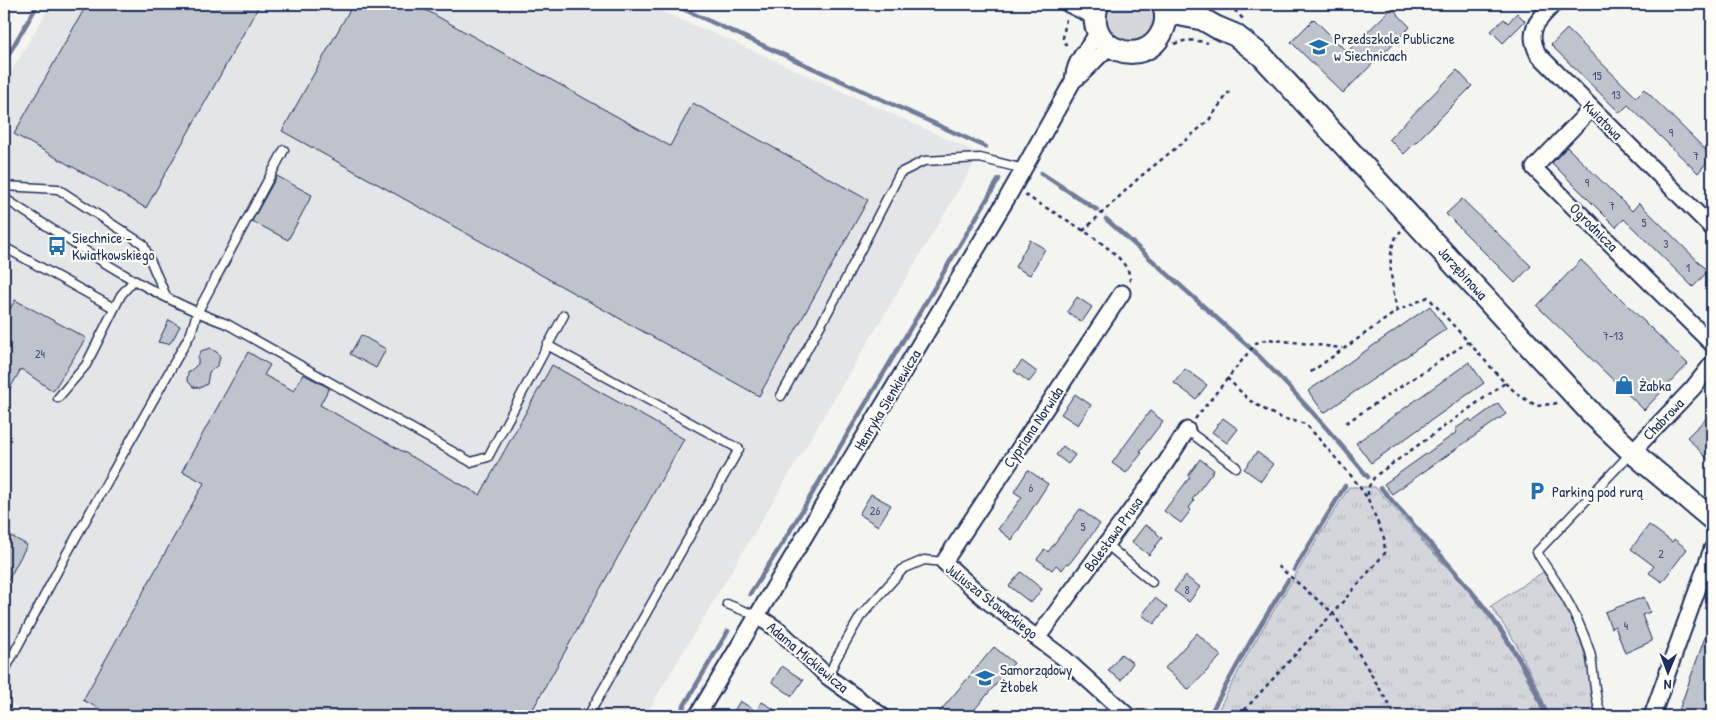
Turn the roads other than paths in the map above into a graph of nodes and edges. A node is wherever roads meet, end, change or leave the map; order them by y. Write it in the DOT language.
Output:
graph roads {
  1 [pos="1554,4"];
  2 [pos="1067,10"];
  3 [pos="1164,13"];
  4 [pos="1100,25"];
  5 [pos="1591,109"];
  6 [pos="284,150"];
  7 [pos="1024,169"];
  8 [pos="4,186"];
  9 [pos="4,198"];
  10 [pos="1712,228"];
  11 [pos="4,247"];
  12 [pos="134,280"];
  13 [pos="1122,292"];
  14 [pos="166,296"];
  15 [pos="114,308"];
  16 [pos="197,314"];
  17 [pos="564,315"];
  18 [pos="1712,344"];
  19 [pos="547,345"];
  20 [pos="1712,364"];
  21 [pos="781,396"];
  22 [pos="58,398"];
  23 [pos="1187,430"];
  24 [pos="1632,452"];
  25 [pos="1236,467"];
  26 [pos="1712,519"];
  27 [pos="1105,544"];
  28 [pos="1712,549"];
  29 [pos="944,562"];
  30 [pos="1152,582"];
  31 [pos="727,604"];
  32 [pos="757,616"];
  33 [pos="1038,637"];
  34 [pos="4,672"];
  35 [pos="828,677"];
  36 [pos="588,716"];
  37 [pos="697,716"];
  38 [pos="882,716"];
  39 [pos="1128,716"];
  40 [pos="1604,716"];
  41 [pos="1652,716"];
  1 -- 5 [label="street, Kwiatowa"];
  2 -- 4 [label="street"];
  3 -- 4 [label="street"];
  3 -- 24 [label="street, Jarzębinowa"];
  4 -- 7 [label="street, Henryka Sienkiewicza"];
  5 -- 10 [label="street, Kwiatowa"];
  5 -- 18 [label="street, Ogrodnicza"];
  6 -- 16 [label="lane"];
  7 -- 21 [label="lane"];
  7 -- 32 [label="street, Henryka Sienkiewicza"];
  8 -- 14 [label="lane"];
  9 -- 12 [label="lane"];
  11 -- 15 [label="lane"];
  12 -- 14 [label="lane"];
  12 -- 15 [label="lane"];
  13 -- 29 [label="street, Cypriana Norwida"];
  14 -- 16 [label="lane"];
  15 -- 22 [label="lane"];
  16 -- 19 [label="lane"];
  16 -- 34 [label="lane"];
  17 -- 19 [label="lane"];
  19 -- 36 [label="lane"];
  20 -- 24 [label="street, Chabrowa"];
  23 -- 25 [label="lane"];
  23 -- 27 [label="street, Bolesława Prusa"];
  24 -- 26 [label="street, Jarzębinowa"];
  24 -- 40 [label="lane"];
  27 -- 30 [label="lane"];
  27 -- 33 [label="street, Bolesława Prusa"];
  28 -- 41 [label="street"];
  29 -- 33 [label="street, Juliusza Słowackiego"];
  29 -- 35 [label="lane, Juliusza Słowackiego"];
  31 -- 32 [label="lane"];
  32 -- 35 [label="street, Adama Mickiewicza"];
  32 -- 37 [label="street, Henryka Sienkiewicza"];
  33 -- 39 [label="street, Juliusza Słowackiego"];
  35 -- 38 [label="street, Adama Mickiewicza"];
}
